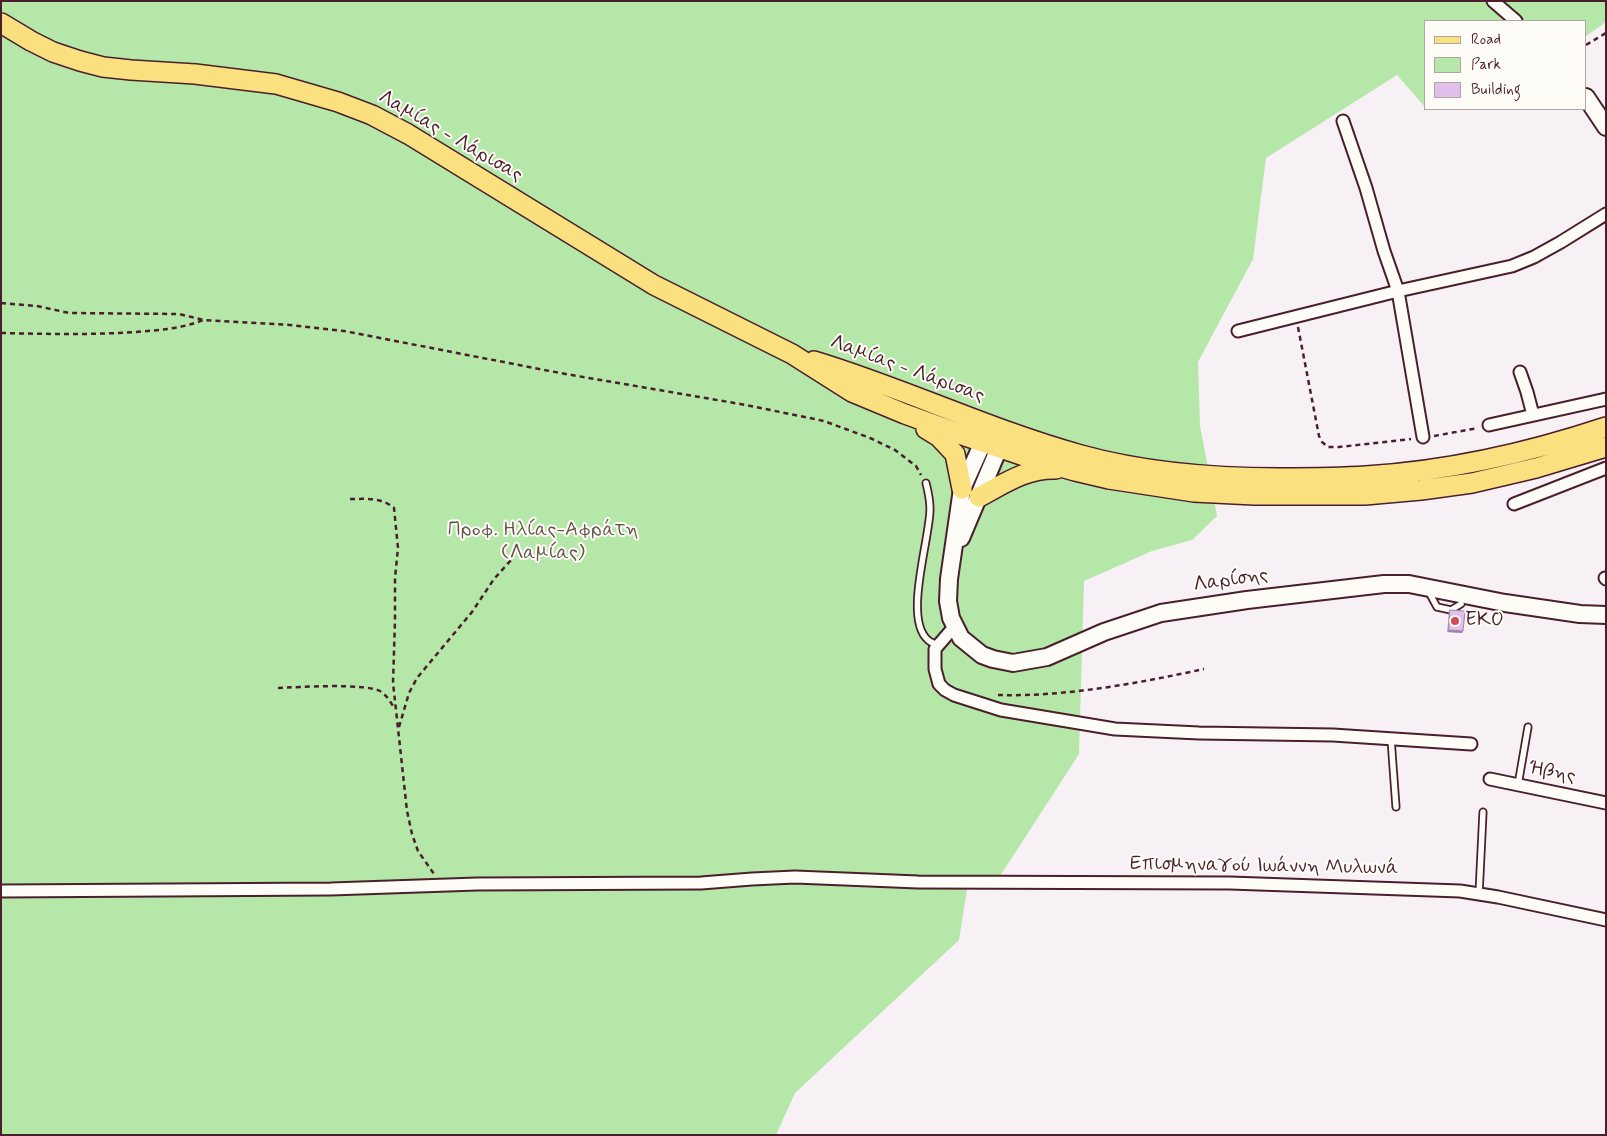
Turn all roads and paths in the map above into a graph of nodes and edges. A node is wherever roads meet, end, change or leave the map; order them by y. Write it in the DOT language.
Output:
graph roads {
  1 [pos="1494,1"];
  2 [pos="1515,20"];
  3 [pos="1,23"];
  4 [pos="1606,32"];
  5 [pos="1587,44"];
  6 [pos="1587,98"];
  7 [pos="1342,121"];
  8 [pos="1606,127"];
  9 [pos="1606,214"];
  10 [pos="1398,291"];
  11 [pos="1,303"];
  12 [pos="1296,316"];
  13 [pos="204,320"];
  14 [pos="1238,330"];
  15 [pos="1,333"];
  16 [pos="792,354"];
  17 [pos="1520,372"];
  18 [pos="1606,399"];
  19 [pos="905,414"];
  20 [pos="1532,416"];
  21 [pos="1489,425"];
  22 [pos="1606,427"];
  23 [pos="995,436"];
  24 [pos="1423,437"];
  25 [pos="1606,447"];
  26 [pos="1606,468"];
  27 [pos="1075,470"];
  28 [pos="926,483"];
  29 [pos="962,489"];
  30 [pos="979,497"];
  31 [pos="350,499"];
  32 [pos="1514,504"];
  33 [pos="953,556"];
  34 [pos="511,560"];
  35 [pos="1431,596"];
  36 [pos="1461,604"];
  37 [pos="1606,615"];
  38 [pos="954,627"];
  39 [pos="938,645"];
  40 [pos="1204,669"];
  41 [pos="278,688"];
  42 [pos="994,695"];
  43 [pos="396,710"];
  44 [pos="1528,727"];
  45 [pos="399,728"];
  46 [pos="1391,739"];
  47 [pos="1471,744"];
  48 [pos="1490,779"];
  49 [pos="1518,785"];
  50 [pos="1606,803"];
  51 [pos="1396,807"];
  52 [pos="1483,812"];
  53 [pos="439,885"];
  54 [pos="1,891"];
  55 [pos="1479,894"];
  56 [pos="1606,920"];
  1 -- 2 [label="street"];
  3 -- 16 [label="main road, Λαμίας - Λάρισας"];
  4 -- 5 [label="path"];
  6 -- 8 [label="main road"];
  7 -- 10 [label="street"];
  9 -- 10 [label="street"];
  10 -- 12 [label="street"];
  10 -- 24 [label="street"];
  11 -- 13 [label="path"];
  12 -- 14 [label="street"];
  12 -- 24 [label="path"];
  13 -- 15 [label="path"];
  13 -- 28 [label="path"];
  16 -- 19 [label="main road, Λαμίας - Λάρισας"];
  16 -- 23 [label="main road, Λαμίας - Λάρισας"];
  17 -- 20 [label="street"];
  18 -- 20 [label="street"];
  19 -- 23 [label="main road"];
  19 -- 29 [label="main road"];
  20 -- 21 [label="street"];
  21 -- 24 [label="path"];
  22 -- 23 [label="main road"];
  23 -- 27 [label="main road"];
  23 -- 29 [label="main road, Λαρίσης"];
  23 -- 30 [label="main road, Λαρίσης"];
  25 -- 27 [label="main road"];
  26 -- 32 [label="street"];
  27 -- 30 [label="main road"];
  28 -- 39 [label="lane"];
  29 -- 33 [label="main road, Λαρίσης"];
  30 -- 33 [label="main road, Λαρίσης"];
  31 -- 43 [label="path"];
  33 -- 38 [label="main road, Λαρίσης"];
  34 -- 45 [label="path"];
  35 -- 36 [label="lane"];
  37 -- 38 [label="main road, Λαρίσης"];
  38 -- 39 [label="street"];
  39 -- 46 [label="street"];
  40 -- 42 [label="path"];
  41 -- 43 [label="path"];
  43 -- 45 [label="path"];
  44 -- 49 [label="lane"];
  45 -- 53 [label="path"];
  46 -- 47 [label="street"];
  46 -- 51 [label="lane"];
  48 -- 49 [label="street, Ήβης"];
  49 -- 50 [label="street, Ήβης"];
  52 -- 55 [label="lane"];
  53 -- 54 [label="street, Επισμηναγού Ιωάννη Μυλωνά"];
  53 -- 55 [label="street, Επισμηναγού Ιωάννη Μυλωνά"];
  55 -- 56 [label="street, Επισμηναγού Ιωάννη Μυλωνά"];
}
